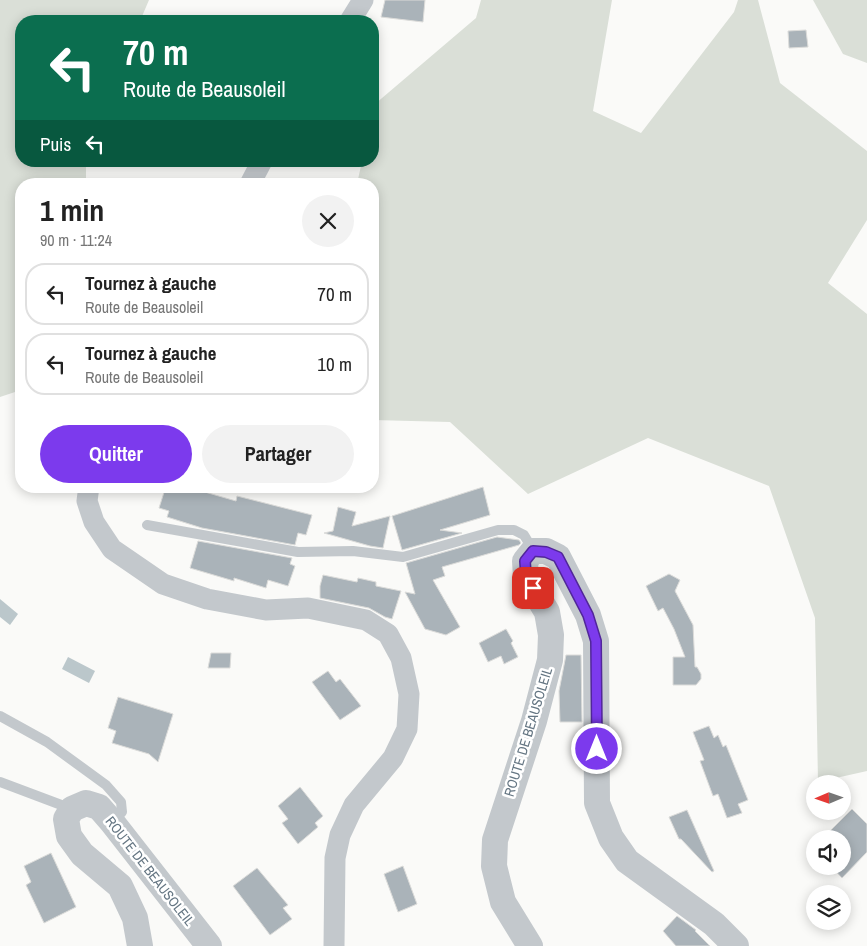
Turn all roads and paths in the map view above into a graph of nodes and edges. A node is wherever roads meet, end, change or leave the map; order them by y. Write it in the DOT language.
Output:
graph roads {
  1 [pos="88,493"];
  2 [pos="147,525"];
  3 [pos="533,551"];
  4 [pos="0,716"];
  5 [pos="0,782"];
  6 [pos="72,809"];
  7 [pos="112,822"];
  8 [pos="140,946"];
  9 [pos="209,946"];
  10 [pos="334,946"];
  11 [pos="530,946"];
  12 [pos="736,946"];
  1 -- 10 [label="street"];
  2 -- 3 [label="lane"];
  3 -- 11 [label="street, ROUTE DE BEAUSOLEIL"];
  3 -- 12 [label="street"];
  4 -- 7 [label="lane"];
  5 -- 6 [label="lane"];
  6 -- 7 [label="street, ROUTE DE BEAUSOLEIL"];
  6 -- 8 [label="street"];
  7 -- 9 [label="street, ROUTE DE BEAUSOLEIL"];
}
